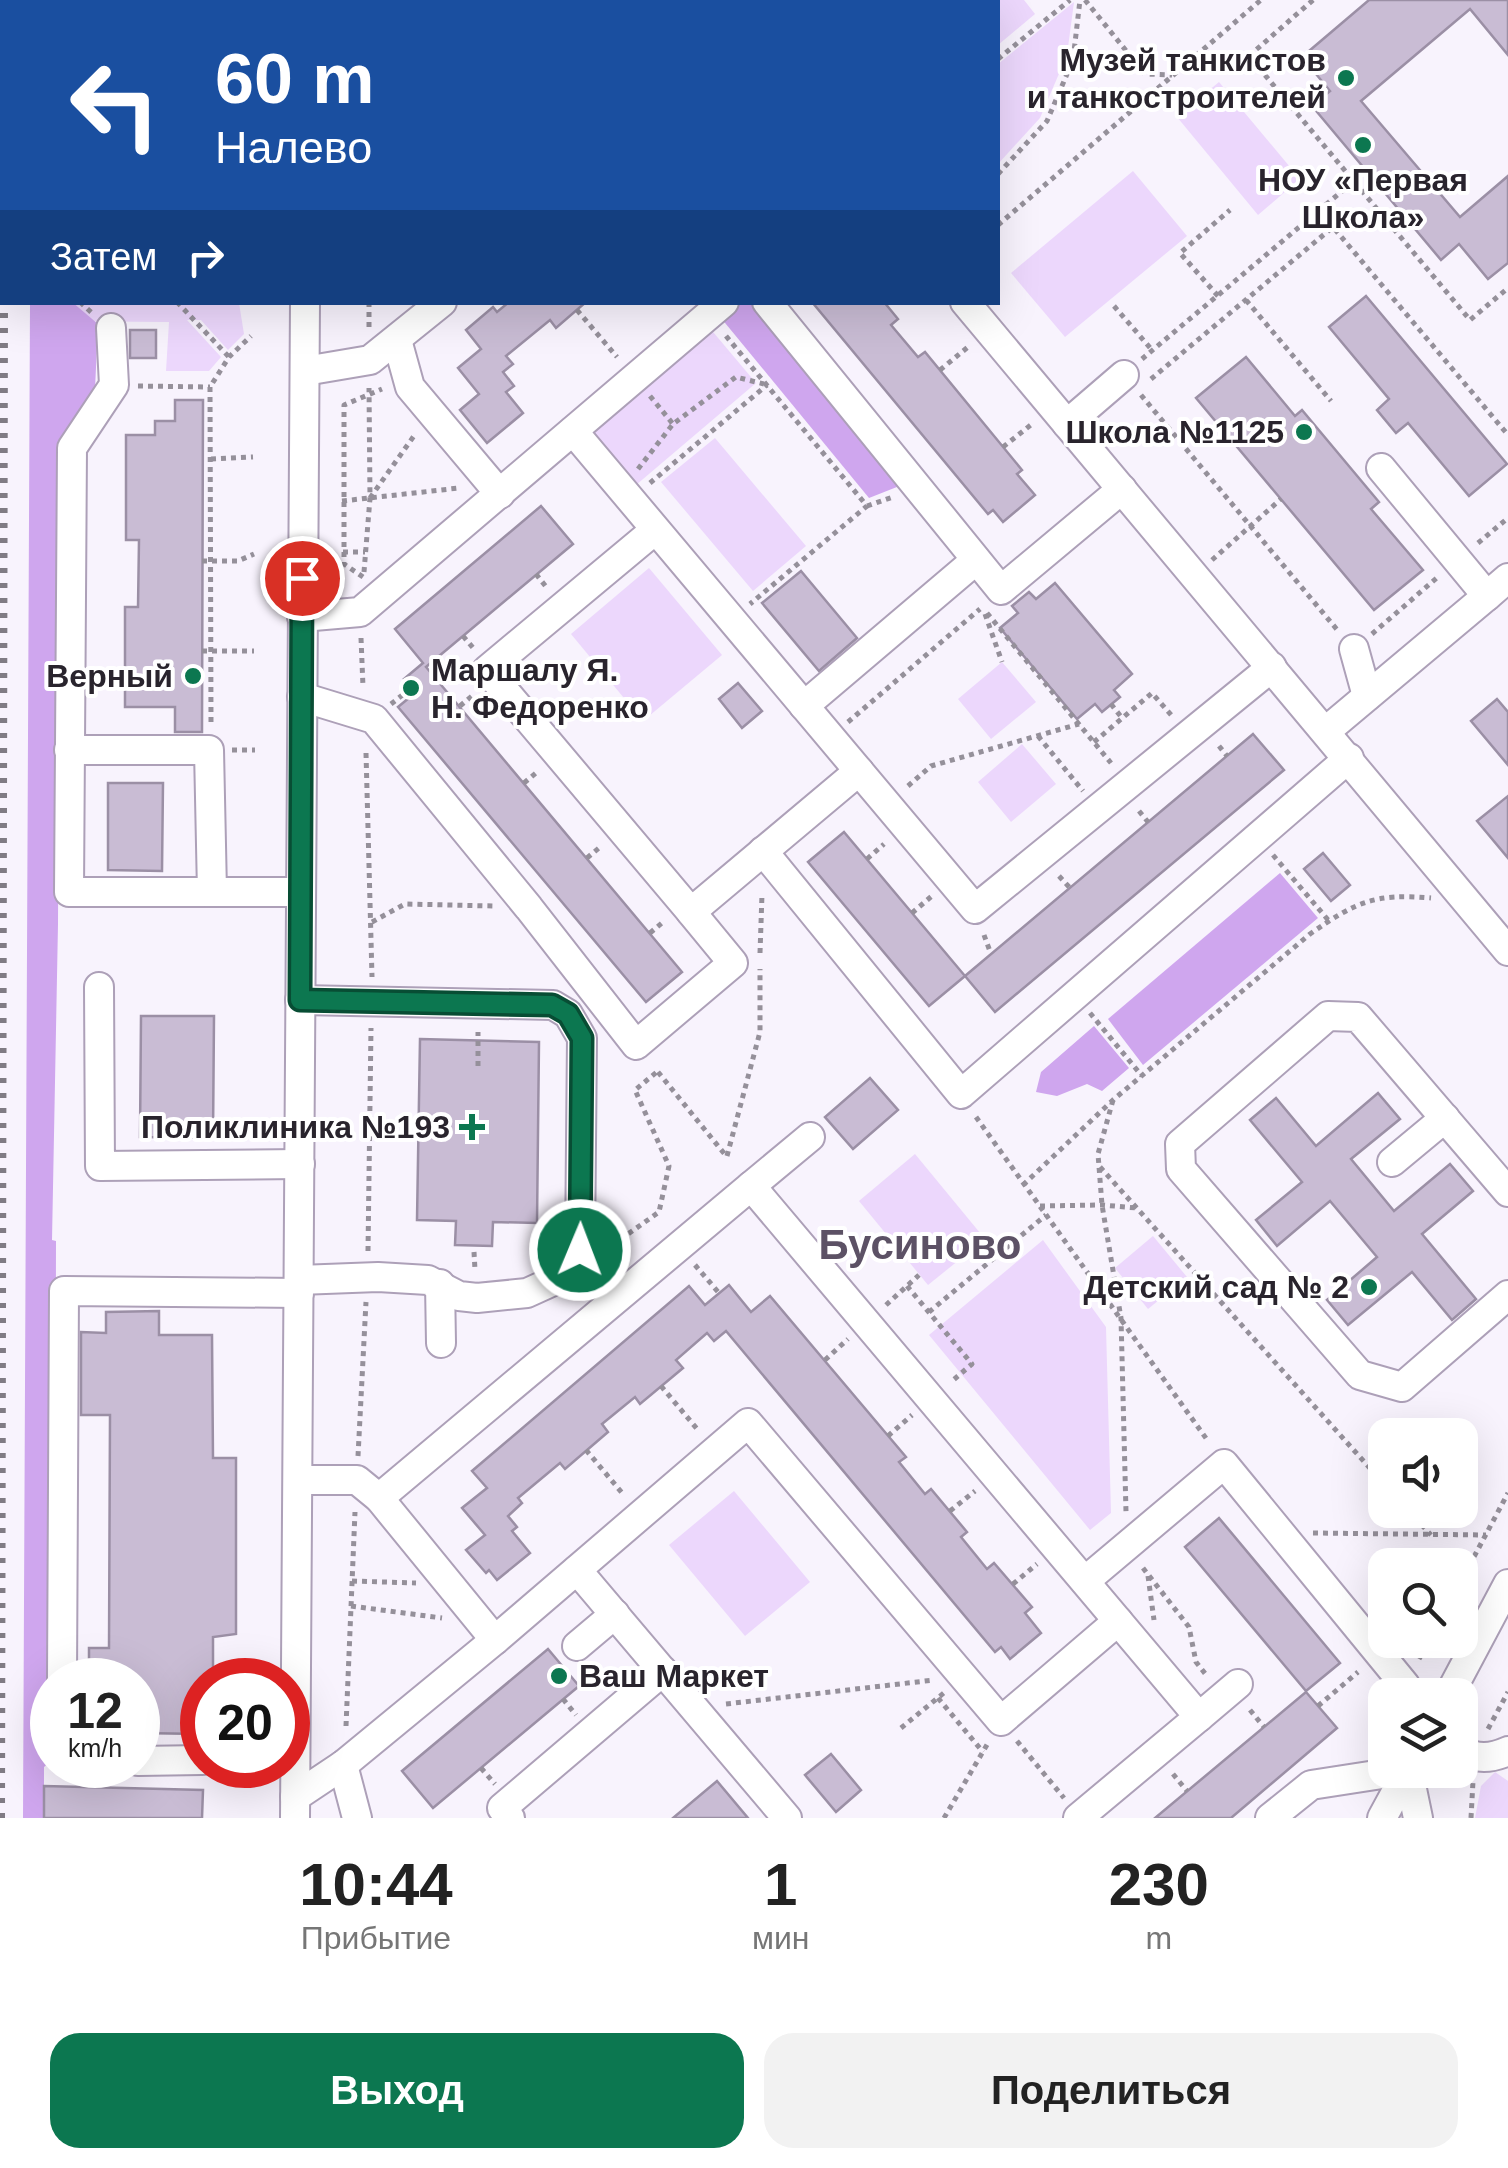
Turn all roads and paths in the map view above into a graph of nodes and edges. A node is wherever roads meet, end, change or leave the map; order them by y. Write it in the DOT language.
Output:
graph roads {
  1 [pos="1070,0"];
  2 [pos="1083,0"];
  3 [pos="1261,0"];
  4 [pos="1312,0"];
  5 [pos="1000,57"];
  6 [pos="1174,75"];
  7 [pos="1000,172"];
  8 [pos="1366,172"];
  9 [pos="1355,181"];
  10 [pos="1230,210"];
  11 [pos="1000,222"];
  12 [pos="1508,288"];
  13 [pos="1218,296"];
  14 [pos="1246,300"];
  15 [pos="180,305"];
  16 [pos="305,305"];
  17 [pos="369,305"];
  18 [pos="438,305"];
  19 [pos="768,305"];
  20 [pos="967,305"];
  21 [pos="1114,306"];
  22 [pos="717,309"];
  23 [pos="111,328"];
  24 [pos="988,330"];
  25 [pos="251,336"];
  26 [pos="396,340"];
  27 [pos="1152,350"];
  28 [pos="228,357"];
  29 [pos="370,360"];
  30 [pos="305,370"];
  31 [pos="940,370"];
  32 [pos="1130,383"];
  33 [pos="767,385"];
  34 [pos="114,386"];
  35 [pos="210,387"];
  36 [pos="369,394"];
  37 [pos="1331,401"];
  38 [pos="432,411"];
  39 [pos="1060,415"];
  40 [pos="573,431"];
  41 [pos="1508,435"];
  42 [pos="1004,448"];
  43 [pos="253,458"];
  44 [pos="210,459"];
  45 [pos="1381,468"];
  46 [pos="202,472"];
  47 [pos="210,472"];
  48 [pos="649,483"];
  49 [pos="620,487"];
  50 [pos="496,489"];
  51 [pos="1122,489"];
  52 [pos="370,498"];
  53 [pos="1281,499"];
  54 [pos="342,501"];
  55 [pos="1508,518"];
  56 [pos="1250,526"];
  57 [pos="655,530"];
  58 [pos="343,552"];
  59 [pos="366,552"];
  60 [pos="254,554"];
  61 [pos="976,560"];
  62 [pos="1457,560"];
  63 [pos="202,561"];
  64 [pos="211,561"];
  65 [pos="1210,562"];
  66 [pos="1497,587"];
  67 [pos="982,607"];
  68 [pos="360,612"];
  69 [pos="302,617"];
  70 [pos="730,620"];
  71 [pos="1354,649"];
  72 [pos="202,651"];
  73 [pos="211,651"];
  74 [pos="254,651"];
  75 [pos="1002,662"];
  76 [pos="1272,666"];
  77 [pos="202,686"];
  78 [pos="211,686"];
  79 [pos="1152,692"];
  80 [pos="1367,696"];
  81 [pos="302,697"];
  82 [pos="1110,704"];
  83 [pos="804,706"];
  84 [pos="364,716"];
  85 [pos="1122,718"];
  86 [pos="1079,724"];
  87 [pos="1326,731"];
  88 [pos="211,734"];
  89 [pos="1038,736"];
  90 [pos="830,737"];
  91 [pos="1094,742"];
  92 [pos="70,750"];
  93 [pos="1349,758"];
  94 [pos="858,771"];
  95 [pos="1128,783"];
  96 [pos="887,804"];
  97 [pos="1098,808"];
  98 [pos="1258,837"];
  99 [pos="763,851"];
  100 [pos="212,892"];
  101 [pos="301,892"];
  102 [pos="1466,900"];
  103 [pos="529,908"];
  104 [pos="690,912"];
  105 [pos="1329,921"];
  106 [pos="372,922"];
  107 [pos="1508,951"];
  108 [pos="98,987"];
  109 [pos="1076,996"];
  110 [pos="300,1000"];
  111 [pos="372,1002"];
  112 [pos="479,1004"];
  113 [pos="636,1045"];
  114 [pos="478,1066"];
  115 [pos="658,1071"];
  116 [pos="1142,1076"];
  117 [pos="961,1094"];
  118 [pos="1113,1100"];
  119 [pos="1445,1118"];
  120 [pos="810,1137"];
  121 [pos="727,1156"];
  122 [pos="1392,1162"];
  123 [pos="300,1164"];
  124 [pos="1099,1166"];
  125 [pos="1023,1184"];
  126 [pos="751,1186"];
  127 [pos="1508,1192"];
  128 [pos="1102,1205"];
  129 [pos="1040,1206"];
  130 [pos="1137,1208"];
  131 [pos="1046,1215"];
  132 [pos="679,1246"];
  133 [pos="580,1250"];
  134 [pos="919,1275"];
  135 [pos="367,1277"];
  136 [pos="440,1284"];
  137 [pos="299,1286"];
  138 [pos="907,1286"];
  139 [pos="719,1293"];
  140 [pos="1508,1295"];
  141 [pos="928,1312"];
  142 [pos="1121,1318"];
  143 [pos="866,1323"];
  144 [pos="441,1343"];
  145 [pos="972,1364"];
  146 [pos="662,1386"];
  147 [pos="586,1450"];
  148 [pos="716,1451"];
  149 [pos="1224,1464"];
  150 [pos="1368,1465"];
  151 [pos="298,1480"];
  152 [pos="368,1489"];
  153 [pos="1508,1492"];
  154 [pos="1504,1508"];
  155 [pos="641,1515"];
  156 [pos="1423,1528"];
  157 [pos="1280,1532"];
  158 [pos="1486,1535"];
  159 [pos="1430,1536"];
  160 [pos="1134,1540"];
  161 [pos="1478,1550"];
  162 [pos="577,1570"];
  163 [pos="1147,1573"];
  164 [pos="352,1580"];
  165 [pos="1085,1581"];
  166 [pos="449,1584"];
  167 [pos="1508,1584"];
  168 [pos="351,1606"];
  169 [pos="615,1614"];
  170 [pos="1118,1621"];
  171 [pos="1155,1623"];
  172 [pos="488,1632"];
  173 [pos="1368,1639"];
  174 [pos="577,1646"];
  175 [pos="62,1658"];
  176 [pos="294,1658"];
  177 [pos="1375,1658"];
  178 [pos="663,1671"];
  179 [pos="963,1677"];
  180 [pos="1458,1678"];
  181 [pos="1231,1690"];
  182 [pos="938,1698"];
  183 [pos="1318,1706"];
  184 [pos="694,1708"];
  185 [pos="1199,1716"];
  186 [pos="1001,1721"];
  187 [pos="901,1728"];
  188 [pos="1508,1751"];
  189 [pos="983,1752"];
  190 [pos="1478,1756"];
  191 [pos="343,1765"];
  192 [pos="1368,1776"];
  193 [pos="1398,1788"];
  194 [pos="1412,1788"];
  195 [pos="295,1807"];
  196 [pos="1078,1817"];
  197 [pos="357,1818"];
  198 [pos="510,1818"];
  199 [pos="787,1818"];
  200 [pos="944,1818"];
  201 [pos="1270,1818"];
  202 [pos="1382,1818"];
  203 [pos="1418,1818"];
  1 -- 5 [label="path"];
  2 -- 6 [label="path"];
  2 -- 7 [label="path"];
  3 -- 6 [label="path"];
  4 -- 9 [label="path"];
  6 -- 11 [label="path"];
  8 -- 9 [label="path"];
  9 -- 12 [label="path"];
  9 -- 13 [label="path"];
  10 -- 13 [label="path"];
  13 -- 27 [label="path"];
  14 -- 32 [label="path"];
  14 -- 37 [label="path"];
  14 -- 41 [label="path"];
  15 -- 28 [label="path"];
  16 -- 30 [label="street"];
  17 -- 29 [label="path"];
  18 -- 26 [label="street"];
  19 -- 61 [label="street"];
  20 -- 24 [label="street"];
  21 -- 27 [label="path"];
  22 -- 33 [label="path"];
  22 -- 40 [label="street"];
  23 -- 34 [label="street"];
  24 -- 31 [label="path"];
  24 -- 39 [label="street"];
  25 -- 28 [label="path"];
  26 -- 29 [label="street"];
  26 -- 38 [label="street"];
  27 -- 32 [label="path"];
  28 -- 35 [label="path"];
  29 -- 30 [label="street"];
  29 -- 36 [label="path"];
  30 -- 69 [label="street"];
  32 -- 39 [label="street"];
  32 -- 56 [label="path"];
  33 -- 48 [label="path"];
  33 -- 49 [label="path"];
  33 -- 70 [label="path"];
  34 -- 35 [label="path"];
  34 -- 92 [label="street"];
  35 -- 44 [label="path"];
  36 -- 52 [label="path"];
  36 -- 54 [label="path"];
  38 -- 50 [label="street"];
  38 -- 52 [label="path"];
  39 -- 42 [label="path"];
  39 -- 51 [label="street"];
  40 -- 49 [label="street"];
  40 -- 50 [label="street"];
  43 -- 44 [label="path"];
  44 -- 47 [label="path"];
  45 -- 62 [label="street"];
  46 -- 47 [label="path"];
  47 -- 64 [label="path"];
  49 -- 57 [label="street"];
  50 -- 52 [label="path"];
  50 -- 68 [label="street"];
  51 -- 61 [label="street"];
  51 -- 76 [label="street"];
  52 -- 54 [label="path"];
  52 -- 59 [label="path"];
  53 -- 56 [label="path"];
  54 -- 58 [label="path"];
  55 -- 62 [label="path"];
  56 -- 65 [label="path"];
  56 -- 71 [label="path"];
  57 -- 70 [label="street"];
  57 -- 104 [label="street"];
  58 -- 59 [label="path"];
  58 -- 59 [label="path"];
  60 -- 64 [label="path"];
  61 -- 83 [label="street"];
  62 -- 66 [label="street"];
  62 -- 71 [label="path"];
  63 -- 64 [label="path"];
  64 -- 73 [label="path"];
  66 -- 80 [label="street"];
  67 -- 75 [label="path"];
  67 -- 86 [label="path"];
  67 -- 90 [label="path"];
  68 -- 69 [label="street"];
  68 -- 84 [label="path"];
  69 -- 81 [label="street"];
  70 -- 83 [label="street"];
  71 -- 80 [label="street"];
  72 -- 73 [label="path"];
  73 -- 74 [label="path"];
  73 -- 78 [label="path"];
  76 -- 87 [label="street"];
  76 -- 95 [label="street"];
  77 -- 78 [label="path"];
  78 -- 88 [label="path"];
  79 -- 85 [label="path"];
  80 -- 87 [label="street"];
  81 -- 84 [label="street"];
  81 -- 101 [label="street"];
  82 -- 85 [label="path"];
  83 -- 90 [label="street"];
  84 -- 103 [label="street"];
  84 -- 106 [label="path"];
  85 -- 91 [label="path"];
  86 -- 89 [label="path"];
  86 -- 91 [label="path"];
  87 -- 93 [label="street"];
  89 -- 96 [label="path"];
  89 -- 97 [label="path"];
  90 -- 94 [label="street"];
  91 -- 95 [label="path"];
  92 -- 100 [label="street"];
  92 -- 100 [label="street"];
  93 -- 98 [label="street"];
  93 -- 102 [label="street"];
  94 -- 96 [label="street"];
  94 -- 99 [label="street"];
  95 -- 97 [label="street"];
  96 -- 97 [label="street"];
  98 -- 105 [label="path"];
  98 -- 109 [label="street"];
  99 -- 104 [label="street"];
  99 -- 117 [label="street"];
  99 -- 121 [label="path"];
  100 -- 101 [label="street"];
  101 -- 110 [label="street"];
  102 -- 105 [label="path"];
  102 -- 107 [label="street"];
  103 -- 106 [label="path"];
  103 -- 113 [label="street"];
  104 -- 113 [label="street"];
  105 -- 116 [label="path"];
  106 -- 111 [label="path"];
  108 -- 123 [label="street"];
  109 -- 116 [label="path"];
  109 -- 117 [label="street"];
  110 -- 111 [label="street"];
  110 -- 123 [label="street"];
  111 -- 112 [label="street"];
  111 -- 135 [label="path"];
  112 -- 114 [label="path"];
  112 -- 133 [label="street"];
  113 -- 115 [label="path"];
  115 -- 121 [label="path"];
  115 -- 133 [label="path"];
  116 -- 118 [label="path"];
  117 -- 125 [label="path"];
  118 -- 124 [label="path"];
  118 -- 125 [label="path"];
  119 -- 122 [label="street"];
  119 -- 127 [label="street"];
  119 -- 140 [label="street"];
  120 -- 126 [label="street"];
  121 -- 126 [label="path"];
  123 -- 137 [label="street"];
  124 -- 128 [label="path"];
  124 -- 130 [label="path"];
  125 -- 129 [label="path"];
  126 -- 132 [label="street"];
  126 -- 143 [label="street"];
  128 -- 129 [label="path"];
  128 -- 130 [label="path"];
  128 -- 142 [label="path"];
  129 -- 131 [label="path"];
  130 -- 150 [label="path"];
  131 -- 141 [label="path"];
  131 -- 142 [label="path"];
  132 -- 139 [label="path"];
  132 -- 152 [label="street"];
  133 -- 136 [label="street"];
  134 -- 138 [label="path"];
  135 -- 136 [label="street"];
  135 -- 137 [label="street"];
  135 -- 152 [label="path"];
  136 -- 144 [label="street"];
  137 -- 151 [label="street"];
  137 -- 175 [label="street"];
  138 -- 141 [label="path"];
  138 -- 143 [label="path"];
  141 -- 145 [label="path"];
  142 -- 149 [label="path"];
  142 -- 160 [label="path"];
  143 -- 165 [label="street"];
  146 -- 148 [label="path"];
  147 -- 155 [label="path"];
  148 -- 155 [label="street"];
  148 -- 179 [label="street"];
  149 -- 157 [label="street"];
  149 -- 160 [label="street"];
  151 -- 152 [label="street"];
  151 -- 176 [label="street"];
  152 -- 164 [label="path"];
  152 -- 166 [label="street"];
  153 -- 154 [label="path"];
  154 -- 158 [label="path"];
  155 -- 162 [label="street"];
  156 -- 159 [label="path"];
  157 -- 159 [label="path"];
  157 -- 173 [label="street"];
  158 -- 159 [label="path"];
  158 -- 161 [label="path"];
  160 -- 163 [label="path"];
  160 -- 163 [label="path"];
  160 -- 165 [label="street"];
  162 -- 169 [label="street"];
  162 -- 172 [label="street"];
  163 -- 171 [label="path"];
  163 -- 181 [label="path"];
  164 -- 166 [label="path"];
  164 -- 168 [label="path"];
  165 -- 170 [label="street"];
  166 -- 172 [label="street"];
  167 -- 180 [label="street"];
  168 -- 172 [label="path"];
  168 -- 191 [label="path"];
  169 -- 174 [label="street"];
  169 -- 178 [label="street"];
  170 -- 185 [label="street"];
  170 -- 186 [label="street"];
  172 -- 191 [label="street"];
  177 -- 183 [label="path"];
  178 -- 184 [label="street"];
  178 -- 198 [label="street"];
  179 -- 182 [label="path"];
  179 -- 184 [label="path"];
  179 -- 186 [label="street"];
  181 -- 185 [label="street"];
  182 -- 187 [label="path"];
  182 -- 189 [label="path"];
  184 -- 199 [label="street"];
  185 -- 196 [label="street"];
  186 -- 189 [label="path"];
  186 -- 196 [label="path"];
  188 -- 190 [label="street"];
  189 -- 200 [label="path"];
  191 -- 195 [label="street"];
  191 -- 197 [label="street"];
  192 -- 201 [label="street"];
  193 -- 202 [label="street"];
  194 -- 203 [label="street"];
}
